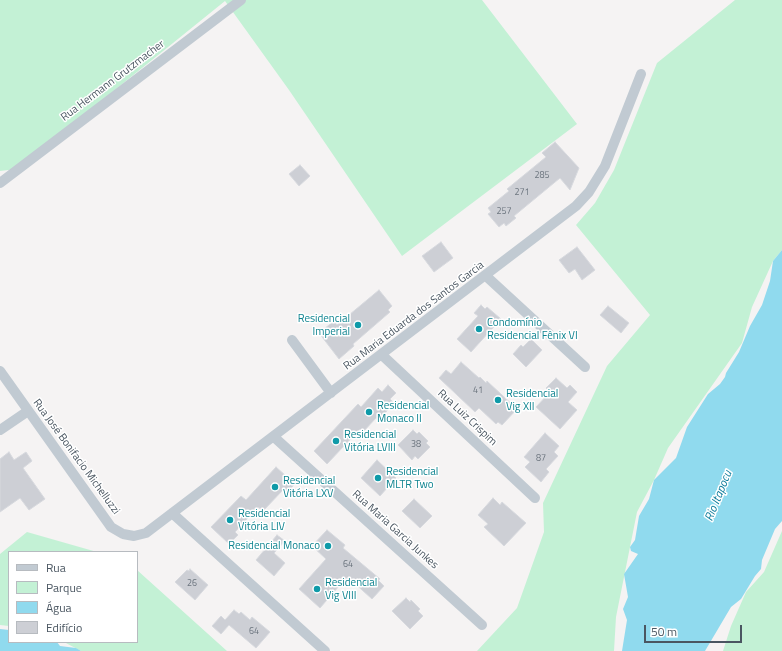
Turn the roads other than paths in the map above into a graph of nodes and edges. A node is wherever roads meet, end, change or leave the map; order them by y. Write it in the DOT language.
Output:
graph roads {
  1 [pos="241,0"];
  2 [pos="641,74"];
  3 [pos="0,183"];
  4 [pos="486,276"];
  5 [pos="292,340"];
  6 [pos="382,355"];
  7 [pos="585,367"];
  8 [pos="0,370"];
  9 [pos="331,393"];
  10 [pos="28,411"];
  11 [pos="0,430"];
  12 [pos="274,436"];
  13 [pos="535,498"];
  14 [pos="172,513"];
  15 [pos="146,533"];
  16 [pos="482,625"];
  17 [pos="325,651"];
  1 -- 3 [label="street, Rua Hermann Grutzmacher"];
  2 -- 4 [label="street, Rua Maria Eduarda dos Santos Garcia"];
  4 -- 6 [label="street, Rua Maria Eduarda dos Santos Garcia"];
  4 -- 7 [label="street"];
  5 -- 9 [label="street"];
  6 -- 9 [label="street, Rua Maria Eduarda dos Santos Garcia"];
  6 -- 13 [label="street, Rua Luiz Crispim"];
  8 -- 10 [label="street, Rua José Bonifacio Michelluzzi"];
  9 -- 12 [label="street, Rua Maria Eduarda dos Santos Garcia"];
  10 -- 11 [label="street"];
  10 -- 15 [label="street, Rua José Bonifacio Michelluzzi"];
  12 -- 14 [label="street, Rua Maria Eduarda dos Santos Garcia"];
  12 -- 16 [label="street, Rua Maria Garcia Junkes"];
  14 -- 15 [label="street, Rua Maria Eduarda dos Santos Garcia"];
  14 -- 17 [label="street"];
}
